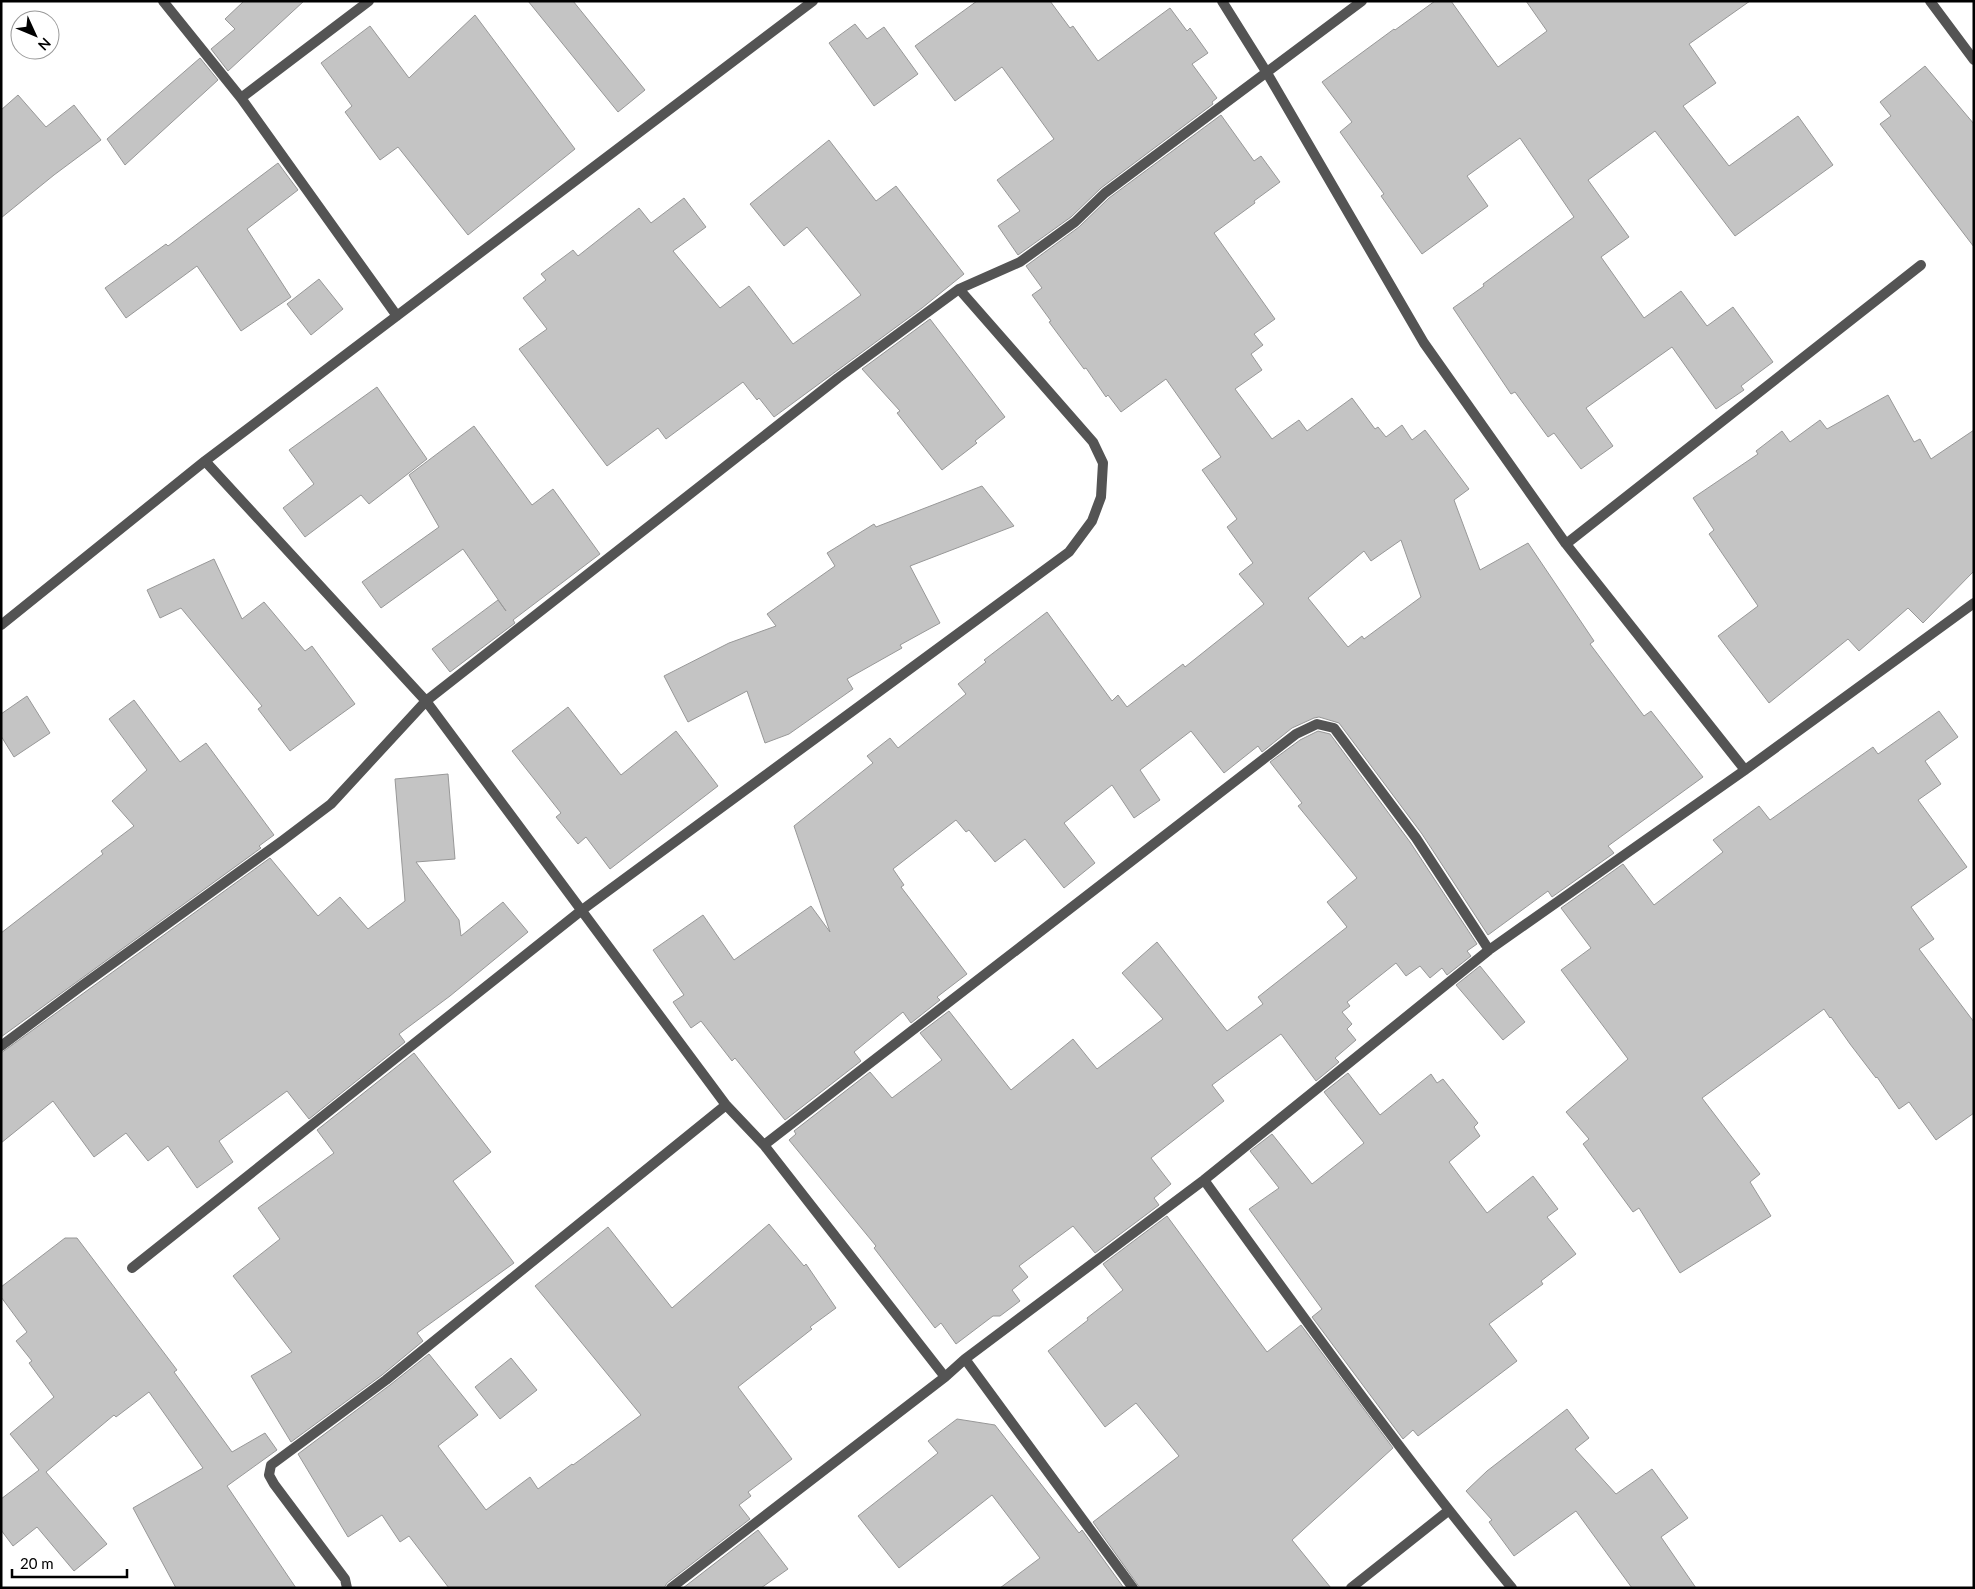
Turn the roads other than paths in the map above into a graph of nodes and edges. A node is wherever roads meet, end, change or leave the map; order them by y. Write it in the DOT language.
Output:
graph roads {
  1 [pos="163,1"];
  2 [pos="370,1"];
  3 [pos="813,1"];
  4 [pos="1222,1"];
  5 [pos="1362,1"];
  6 [pos="1930,1"];
  7 [pos="1974,60"];
  8 [pos="1267,73"];
  9 [pos="241,98"];
  10 [pos="1921,265"];
  11 [pos="959,289"];
  12 [pos="397,316"];
  13 [pos="205,462"];
  14 [pos="1566,544"];
  15 [pos="1974,603"];
  16 [pos="1,626"];
  17 [pos="426,701"];
  18 [pos="1745,770"];
  19 [pos="582,910"];
  20 [pos="1489,950"];
  21 [pos="1,1046"];
  22 [pos="726,1105"];
  23 [pos="764,1145"];
  24 [pos="1204,1180"];
  25 [pos="132,1268"];
  26 [pos="965,1359"];
  27 [pos="945,1377"];
  28 [pos="1448,1511"];
  29 [pos="347,1588"];
  30 [pos="671,1588"];
  31 [pos="1133,1588"];
  32 [pos="1351,1588"];
  33 [pos="1512,1588"];
  1 -- 9 [label="street"];
  2 -- 9 [label="street"];
  3 -- 12 [label="street"];
  4 -- 8 [label="street"];
  5 -- 8 [label="street"];
  6 -- 7 [label="street"];
  8 -- 11 [label="street"];
  8 -- 14 [label="street"];
  9 -- 12 [label="street"];
  10 -- 14 [label="street"];
  11 -- 17 [label="street"];
  11 -- 19 [label="street"];
  12 -- 13 [label="street"];
  13 -- 16 [label="street"];
  13 -- 17 [label="street"];
  14 -- 18 [label="street"];
  15 -- 18 [label="street"];
  17 -- 19 [label="street"];
  17 -- 21 [label="street"];
  18 -- 20 [label="street"];
  19 -- 22 [label="street"];
  19 -- 25 [label="street"];
  20 -- 23 [label="street"];
  20 -- 24 [label="street"];
  22 -- 23 [label="street"];
  22 -- 29 [label="street"];
  23 -- 27 [label="street"];
  24 -- 26 [label="street"];
  24 -- 28 [label="street"];
  26 -- 27 [label="street"];
  26 -- 31 [label="street"];
  27 -- 30 [label="street"];
  28 -- 32 [label="street"];
  28 -- 33 [label="street"];
}
